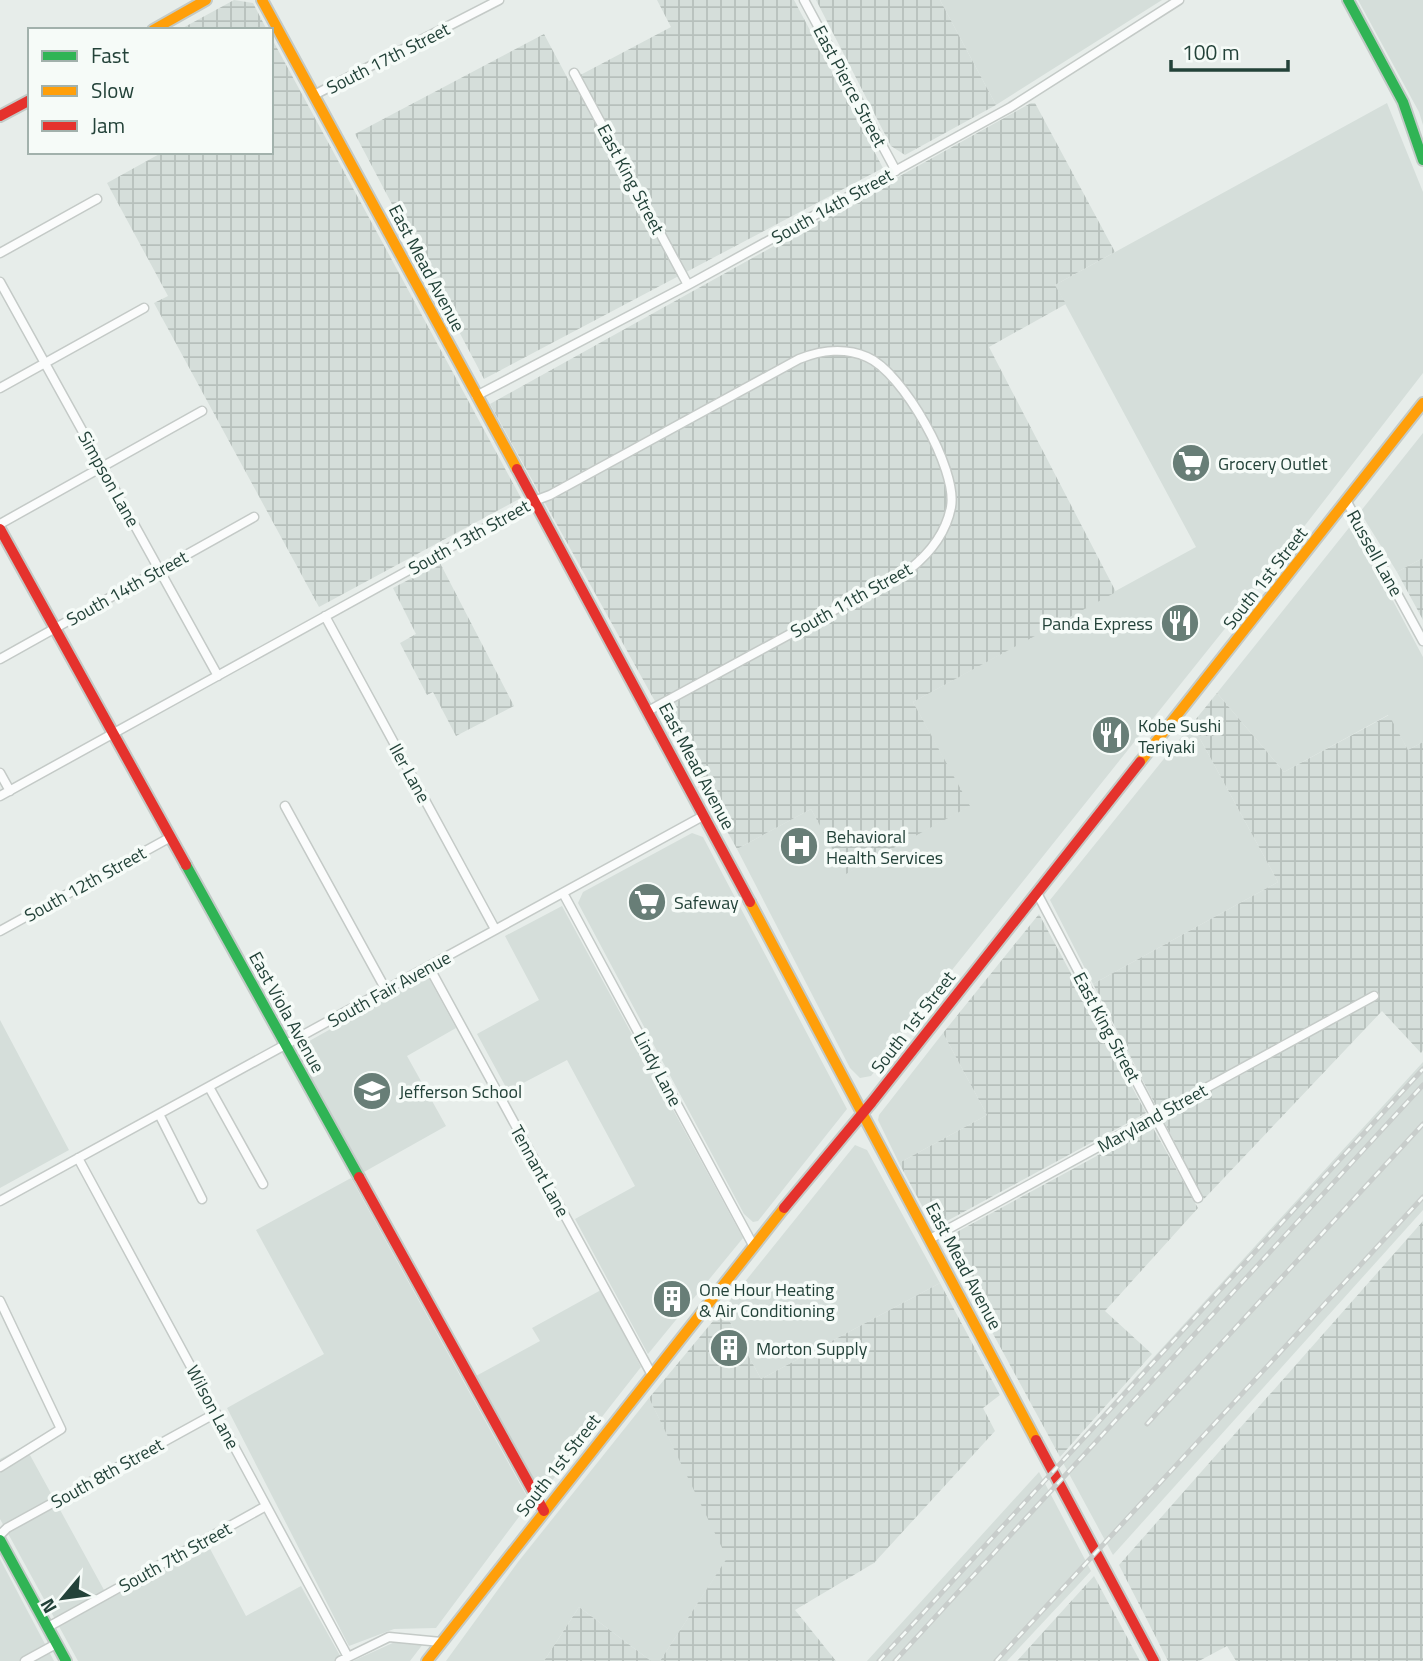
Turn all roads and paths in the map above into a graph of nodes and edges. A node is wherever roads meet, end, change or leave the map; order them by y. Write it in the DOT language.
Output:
graph roads {
  1 [pos="206,0"];
  2 [pos="262,0"];
  3 [pos="499,0"];
  4 [pos="804,0"];
  5 [pos="1179,0"];
  6 [pos="1348,0"];
  7 [pos="157,28"];
  8 [pos="574,74"];
  9 [pos="314,95"];
  10 [pos="28,101"];
  11 [pos="0,116"];
  12 [pos="1423,160"];
  13 [pos="896,171"];
  14 [pos="97,199"];
  15 [pos="0,253"];
  16 [pos="0,282"];
  17 [pos="688,285"];
  18 [pos="144,308"];
  19 [pos="45,363"];
  20 [pos="0,388"];
  21 [pos="476,397"];
  22 [pos="1423,403"];
  23 [pos="202,411"];
  24 [pos="924,425"];
  25 [pos="103,467"];
  26 [pos="534,501"];
  27 [pos="1347,502"];
  28 [pos="254,517"];
  29 [pos="0,526"];
  30 [pos="160,570"];
  31 [pos="325,616"];
  32 [pos="55,628"];
  33 [pos="1423,641"];
  34 [pos="0,659"];
  35 [pos="218,676"];
  36 [pos="648,711"];
  37 [pos="113,734"];
  38 [pos="0,773"];
  39 [pos="10,791"];
  40 [pos="0,796"];
  41 [pos="285,806"];
  42 [pos="703,816"];
  43 [pos="169,838"];
  44 [pos="563,893"];
  45 [pos="1037,893"];
  46 [pos="495,929"];
  47 [pos="0,931"];
  48 [pos="429,967"];
  49 [pos="386,990"];
  50 [pos="1374,996"];
  51 [pos="286,1046"];
  52 [pos="209,1087"];
  53 [pos="863,1113"];
  54 [pos="159,1114"];
  55 [pos="1154,1117"];
  56 [pos="78,1158"];
  57 [pos="263,1184"];
  58 [pos="1198,1198"];
  59 [pos="202,1199"];
  60 [pos="0,1201"];
  61 [pos="930,1239"];
  62 [pos="753,1245"];
  63 [pos="0,1301"];
  64 [pos="652,1375"];
  65 [pos="216,1413"];
  66 [pos="0,1467"];
  67 [pos="266,1506"];
  68 [pos="544,1511"];
  69 [pos="0,1537"];
  70 [pos="48,1627"];
  71 [pos="441,1642"];
  72 [pos="56,1643"];
  73 [pos="344,1659"];
  74 [pos="25,1661"];
  75 [pos="65,1661"];
  76 [pos="427,1661"];
  77 [pos="1154,1661"];
  1 -- 7 [label="street"];
  2 -- 9 [label="street, East Mead Avenue"];
  3 -- 9 [label="street, South 17th Street"];
  4 -- 13 [label="street, East Pierce Street"];
  5 -- 13 [label="street, South 14th Street"];
  6 -- 12 [label="street"];
  8 -- 17 [label="street, East King Street"];
  9 -- 21 [label="street, East Mead Avenue"];
  10 -- 11 [label="street"];
  13 -- 17 [label="street, South 14th Street"];
  14 -- 15 [label="street"];
  16 -- 19 [label="street, Simpson Lane"];
  17 -- 21 [label="street, South 14th Street"];
  18 -- 19 [label="street"];
  19 -- 20 [label="street"];
  19 -- 25 [label="street, Simpson Lane"];
  21 -- 26 [label="street, East Mead Avenue"];
  22 -- 27 [label="street, South 1st Street"];
  23 -- 25 [label="street"];
  24 -- 26 [label="street, South 13th Street"];
  24 -- 36 [label="street, South 11th Street"];
  25 -- 29 [label="street"];
  25 -- 30 [label="street, Simpson Lane"];
  26 -- 31 [label="street, South 13th Street"];
  26 -- 36 [label="street, East Mead Avenue"];
  27 -- 33 [label="street, Russell Lane"];
  27 -- 45 [label="street, South 1st Street"];
  28 -- 30 [label="street, South 14th Street"];
  29 -- 32 [label="street, East Viola Avenue"];
  30 -- 32 [label="street, South 14th Street"];
  30 -- 35 [label="street, Simpson Lane"];
  31 -- 35 [label="street, South 13th Street"];
  31 -- 46 [label="street, Iler Lane"];
  32 -- 34 [label="street, South 14th Street"];
  32 -- 37 [label="street, East Viola Avenue"];
  35 -- 37 [label="street, South 13th Street"];
  36 -- 42 [label="street, East Mead Avenue"];
  37 -- 39 [label="street, South 13th Street"];
  37 -- 43 [label="street, East Viola Avenue"];
  38 -- 39 [label="street"];
  39 -- 40 [label="street, South 13th Street"];
  41 -- 49 [label="street"];
  42 -- 44 [label="street, South Fair Avenue"];
  42 -- 53 [label="street, East Mead Avenue"];
  43 -- 47 [label="street, South 12th Street"];
  43 -- 51 [label="street, East Viola Avenue"];
  44 -- 46 [label="street, South Fair Avenue"];
  44 -- 62 [label="street, Lindy Lane"];
  45 -- 53 [label="street, South 1st Street"];
  45 -- 55 [label="street, East King Street"];
  46 -- 48 [label="street, South Fair Avenue"];
  48 -- 49 [label="street, South Fair Avenue"];
  48 -- 64 [label="street, Tennant Lane"];
  49 -- 51 [label="street, South Fair Avenue"];
  50 -- 55 [label="street, Maryland Street"];
  51 -- 52 [label="street, South Fair Avenue"];
  51 -- 68 [label="street, East Viola Avenue"];
  52 -- 54 [label="street, South Fair Avenue"];
  52 -- 57 [label="street"];
  53 -- 61 [label="street, East Mead Avenue"];
  53 -- 62 [label="street, South 1st Street"];
  54 -- 56 [label="street, South Fair Avenue"];
  54 -- 59 [label="street"];
  55 -- 58 [label="street, East King Street"];
  55 -- 61 [label="street, Maryland Street"];
  56 -- 60 [label="street, South Fair Avenue"];
  56 -- 65 [label="street, Wilson Lane"];
  61 -- 77 [label="street, East Mead Avenue"];
  62 -- 64 [label="street, South 1st Street"];
  63 -- 66 [label="street"];
  64 -- 68 [label="street, South 1st Street"];
  65 -- 67 [label="street, Wilson Lane"];
  65 -- 69 [label="street, South 8th Street"];
  67 -- 70 [label="street, South 7th Street"];
  67 -- 73 [label="street, Wilson Lane"];
  68 -- 71 [label="street, South 1st Street"];
  69 -- 70 [label="street"];
  70 -- 72 [label="street"];
  71 -- 73 [label="street"];
  71 -- 76 [label="street, South 1st Street"];
  72 -- 74 [label="street"];
  72 -- 75 [label="street"];
}
